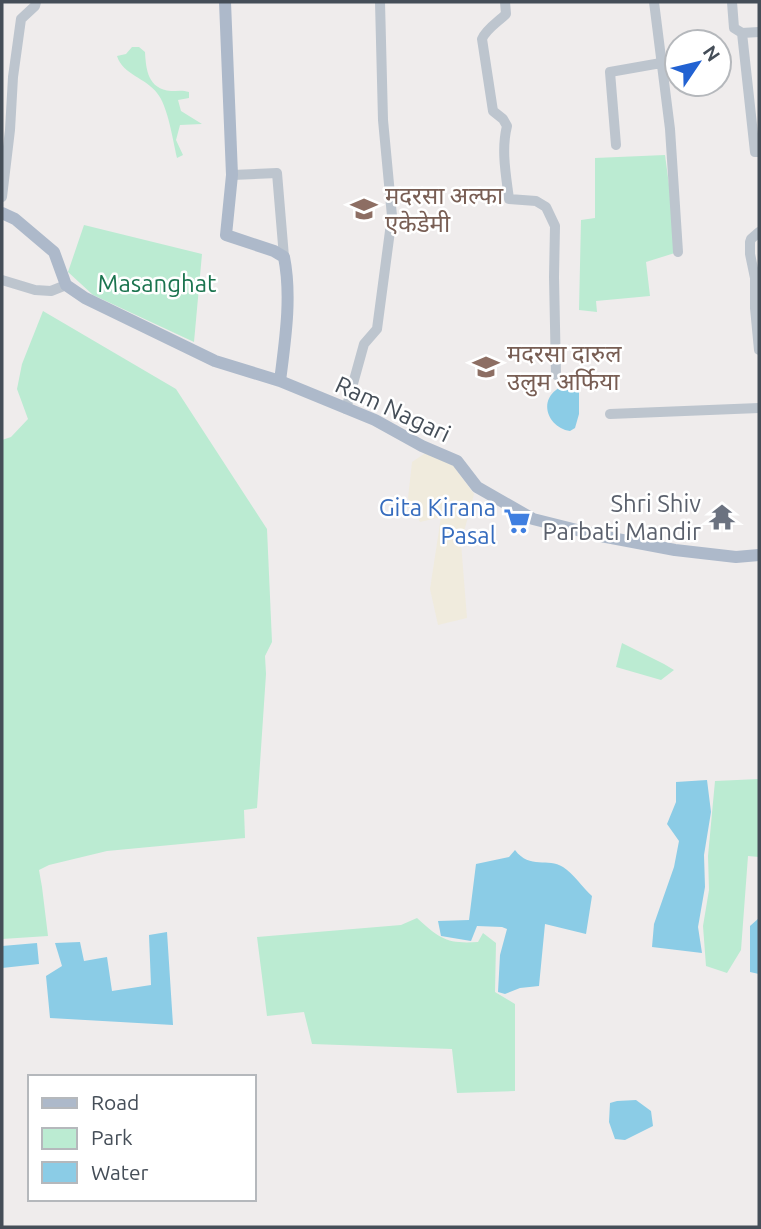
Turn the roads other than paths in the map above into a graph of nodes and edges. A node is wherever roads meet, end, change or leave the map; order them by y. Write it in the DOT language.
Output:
graph roads {
  1 [pos="36,2"];
  2 [pos="225,2"];
  3 [pos="380,2"];
  4 [pos="505,2"];
  5 [pos="654,2"];
  6 [pos="732,2"];
  7 [pos="759,32"];
  8 [pos="742,33"];
  9 [pos="661,63"];
  10 [pos="615,145"];
  11 [pos="759,152"];
  12 [pos="232,175"];
  13 [pos="2,197"];
  14 [pos="2,213"];
  15 [pos="759,232"];
  16 [pos="678,252"];
  17 [pos="284,257"];
  18 [pos="2,280"];
  19 [pos="66,285"];
  20 [pos="759,349"];
  21 [pos="556,375"];
  22 [pos="280,381"];
  23 [pos="759,408"];
  24 [pos="346,409"];
  25 [pos="610,414"];
  26 [pos="759,555"];
  1 -- 13 [label="street"];
  2 -- 12 [label="main road"];
  3 -- 24 [label="street"];
  4 -- 21 [label="street"];
  5 -- 9 [label="street"];
  6 -- 8 [label="street"];
  7 -- 8 [label="street"];
  8 -- 11 [label="street"];
  9 -- 10 [label="street"];
  9 -- 16 [label="street"];
  12 -- 17 [label="main road"];
  12 -- 17 [label="street"];
  14 -- 19 [label="main road"];
  15 -- 20 [label="street"];
  17 -- 22 [label="main road"];
  18 -- 19 [label="street"];
  19 -- 22 [label="main road, Ram Nagari"];
  22 -- 24 [label="main road, Ram Nagari"];
  23 -- 25 [label="street"];
  24 -- 26 [label="main road, Ram Nagari"];
}
